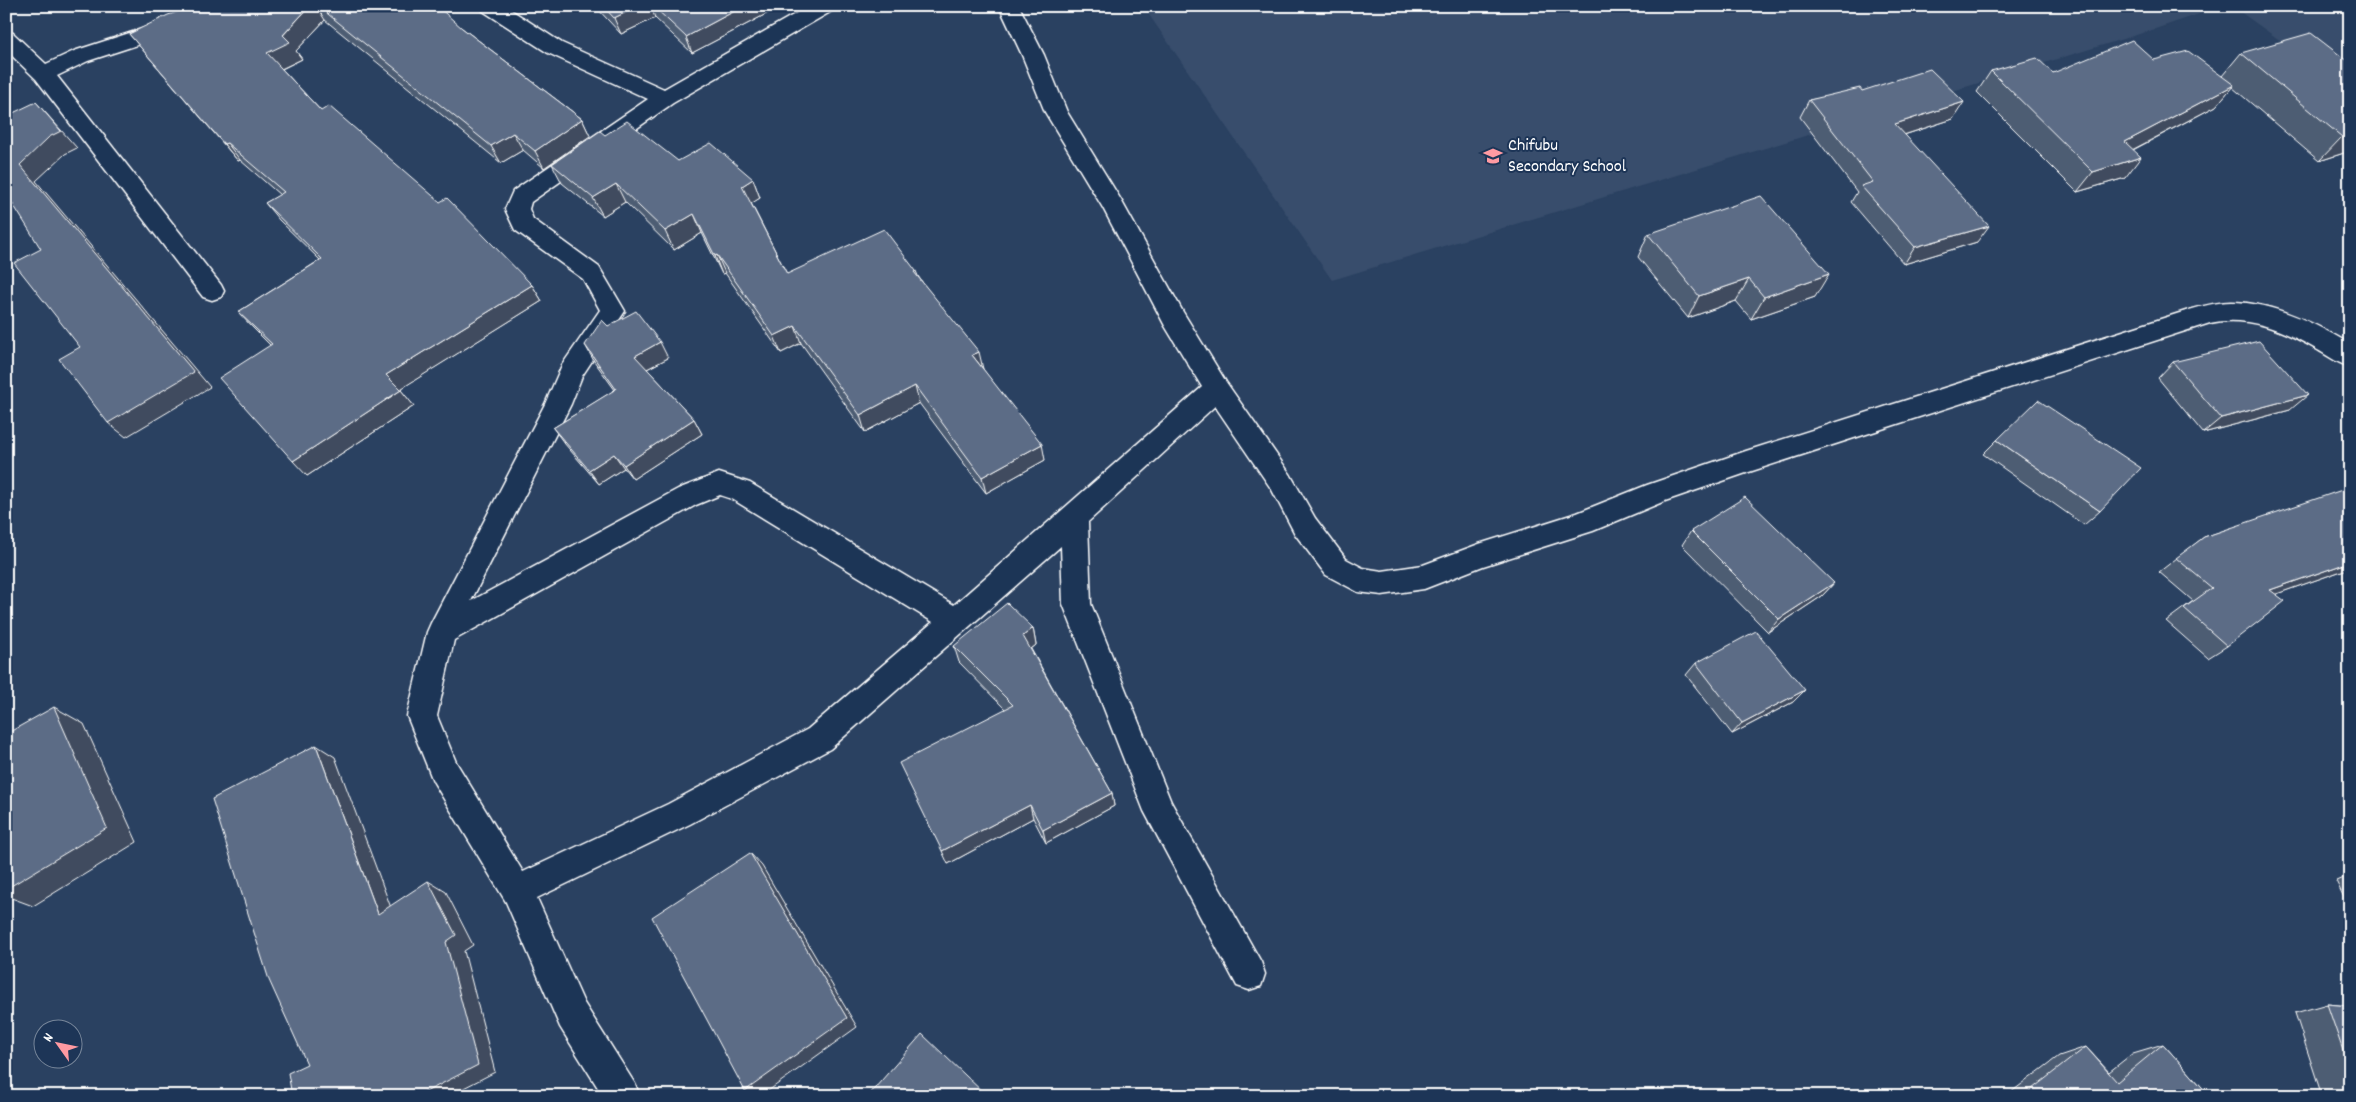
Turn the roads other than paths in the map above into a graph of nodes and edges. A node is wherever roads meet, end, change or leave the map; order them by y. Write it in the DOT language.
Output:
graph roads {
  1 [pos="235,6"];
  2 [pos="490,6"];
  3 [pos="825,6"];
  4 [pos="1009,6"];
  5 [pos="6,38"];
  6 [pos="44,74"];
  7 [pos="665,98"];
  8 [pos="212,291"];
  9 [pos="2350,357"];
  10 [pos="1217,389"];
  11 [pos="1074,518"];
  12 [pos="956,621"];
  13 [pos="441,632"];
  14 [pos="517,891"];
  15 [pos="1249,974"];
  16 [pos="623,1096"];
  1 -- 6 [label="street"];
  2 -- 7 [label="street"];
  3 -- 7 [label="street"];
  4 -- 10 [label="street"];
  5 -- 6 [label="street"];
  6 -- 8 [label="street"];
  7 -- 13 [label="street"];
  9 -- 10 [label="street"];
  10 -- 11 [label="street"];
  11 -- 12 [label="street"];
  11 -- 15 [label="street"];
  12 -- 13 [label="street"];
  12 -- 14 [label="street"];
  13 -- 14 [label="street"];
  14 -- 16 [label="street"];
}
